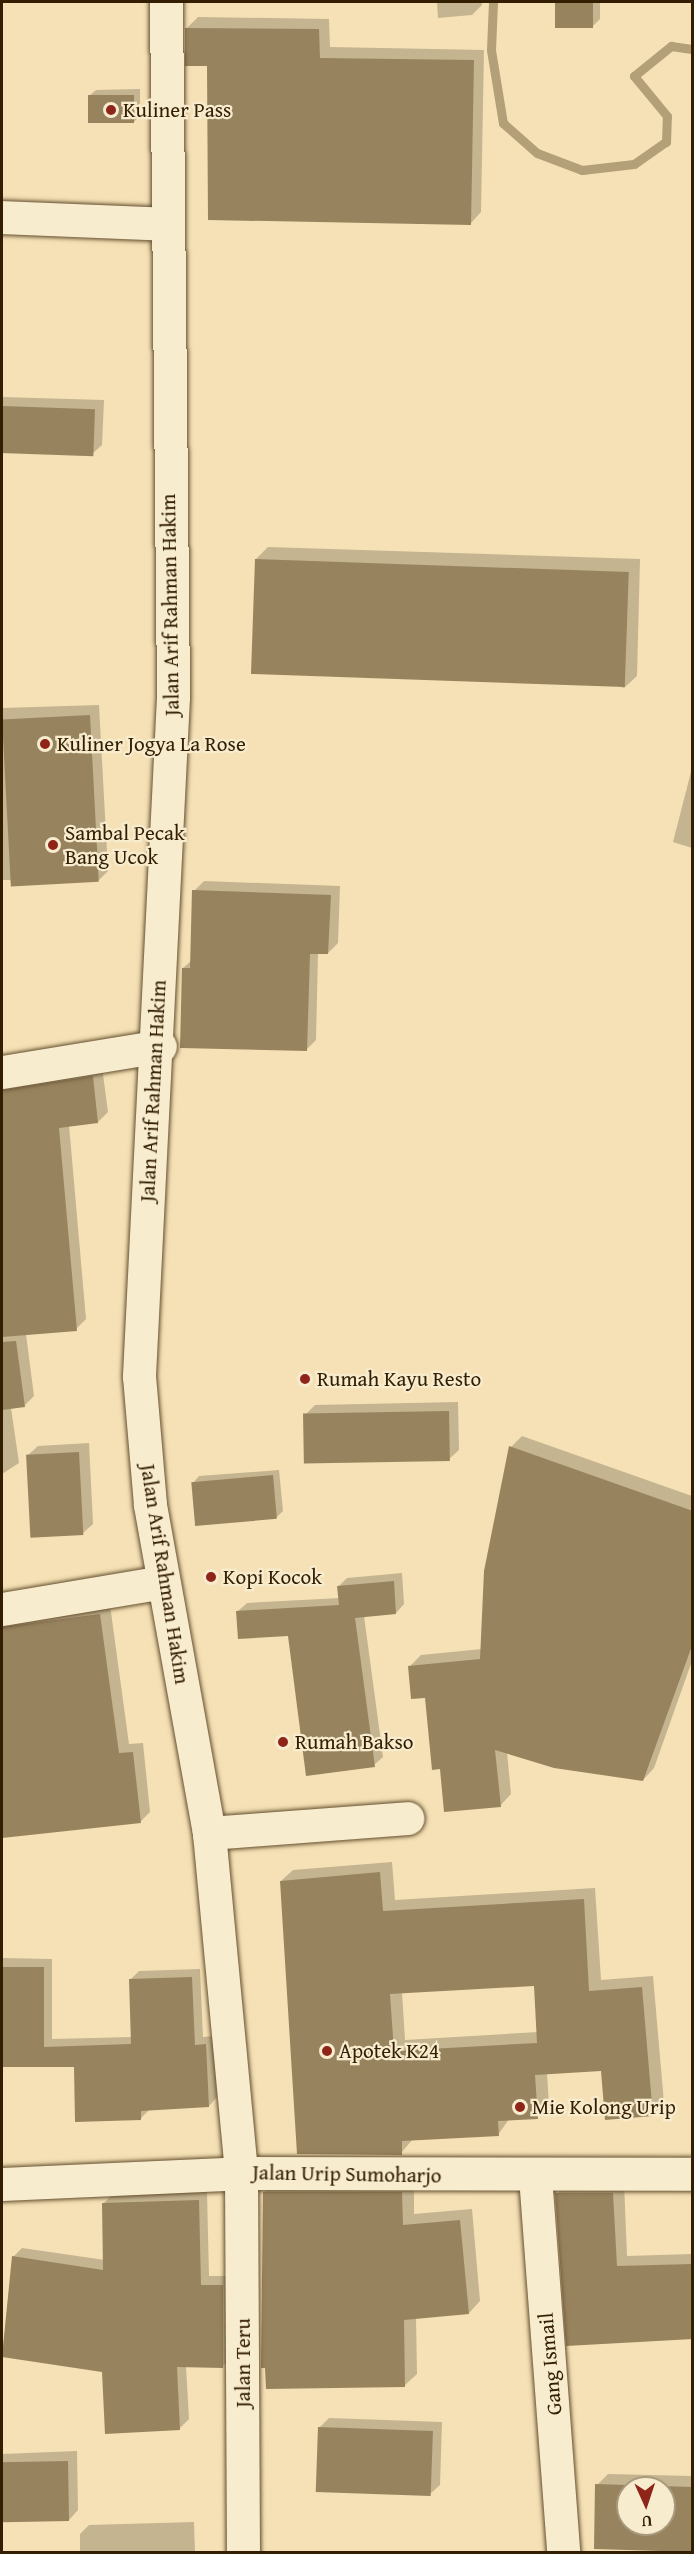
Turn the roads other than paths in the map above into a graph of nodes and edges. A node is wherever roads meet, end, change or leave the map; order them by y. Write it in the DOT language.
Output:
graph roads {
  1 [pos="166,2"];
  2 [pos="2,217"];
  3 [pos="167,224"];
  4 [pos="159,1046"];
  5 [pos="2,1072"];
  6 [pos="163,1582"];
  7 [pos="2,1609"];
  8 [pos="407,1818"];
  9 [pos="208,1833"];
  10 [pos="241,2173"];
  11 [pos="693,2174"];
  12 [pos="535,2176"];
  13 [pos="2,2184"];
  14 [pos="243,2553"];
  15 [pos="563,2553"];
  1 -- 3 [label="street, Jalan Arif Rahman Hakim"];
  2 -- 3 [label="street"];
  3 -- 4 [label="street, Jalan Arif Rahman Hakim"];
  4 -- 5 [label="street"];
  4 -- 6 [label="street, Jalan Arif Rahman Hakim"];
  6 -- 7 [label="street"];
  6 -- 9 [label="street, Jalan Arif Rahman Hakim"];
  8 -- 9 [label="street"];
  9 -- 10 [label="street, Jalan Arif Rahman Hakim"];
  10 -- 12 [label="street, Jalan Urip Sumoharjo"];
  10 -- 13 [label="street, Jalan Urip Sumoharjo"];
  10 -- 14 [label="street, Jalan Teru"];
  11 -- 12 [label="street, Jalan Urip Sumoharjo"];
  12 -- 15 [label="street, Gang Ismail"];
}
